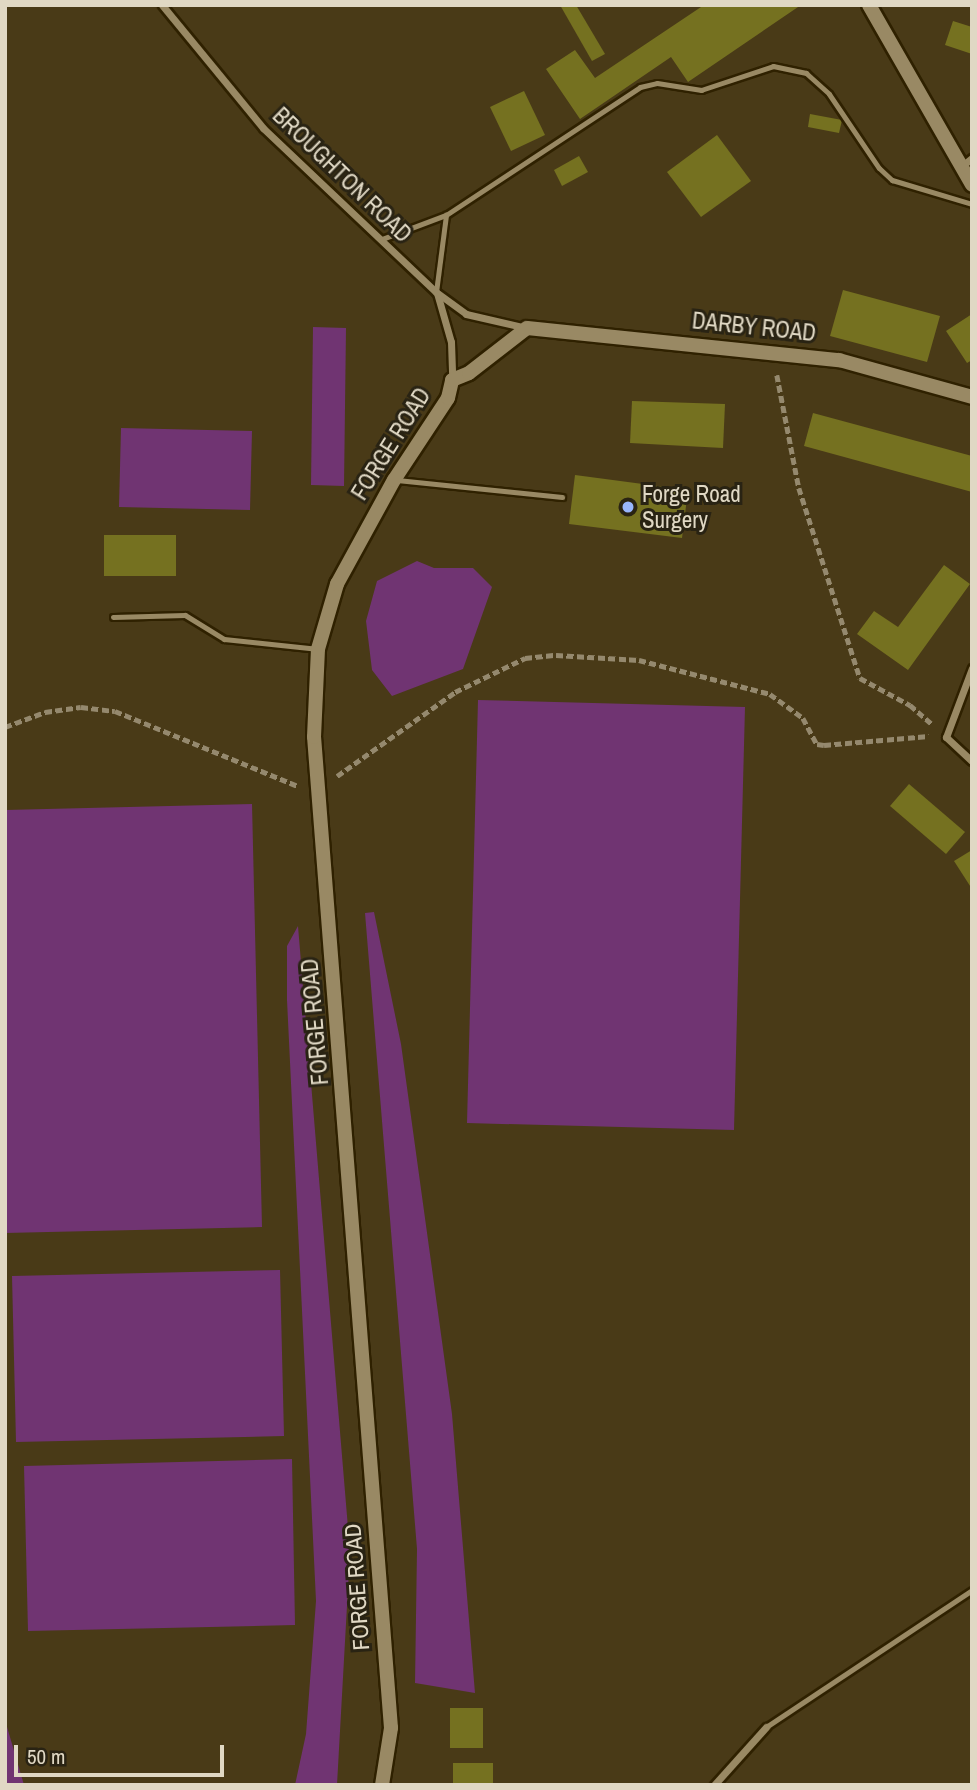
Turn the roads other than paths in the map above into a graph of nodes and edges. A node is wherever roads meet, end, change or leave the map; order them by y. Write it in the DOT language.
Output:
graph roads {
  1 [pos="162,5"];
  2 [pos="869,5"];
  3 [pos="966,162"];
  4 [pos="972,185"];
  5 [pos="972,204"];
  6 [pos="446,215"];
  7 [pos="382,239"];
  8 [pos="436,292"];
  9 [pos="527,328"];
  10 [pos="452,380"];
  11 [pos="972,397"];
  12 [pos="394,480"];
  13 [pos="562,497"];
  14 [pos="113,617"];
  15 [pos="318,649"];
  16 [pos="972,668"];
  17 [pos="972,761"];
  18 [pos="972,1590"];
  19 [pos="766,1727"];
  20 [pos="382,1785"];
  21 [pos="714,1785"];
  1 -- 7 [label="street, BROUGHTON ROAD"];
  2 -- 3 [label="street"];
  3 -- 4 [label="street"];
  5 -- 6 [label="lane"];
  6 -- 7 [label="lane"];
  6 -- 8 [label="lane"];
  7 -- 8 [label="street, BROUGHTON ROAD"];
  8 -- 9 [label="street, BROUGHTON ROAD"];
  8 -- 10 [label="street"];
  9 -- 10 [label="street, FORGE ROAD"];
  9 -- 11 [label="street, DARBY ROAD"];
  10 -- 12 [label="street, FORGE ROAD"];
  12 -- 13 [label="lane"];
  12 -- 15 [label="street, FORGE ROAD"];
  14 -- 15 [label="lane"];
  15 -- 20 [label="street, FORGE ROAD"];
  16 -- 17 [label="street"];
  18 -- 19 [label="lane"];
  19 -- 21 [label="street"];
}
